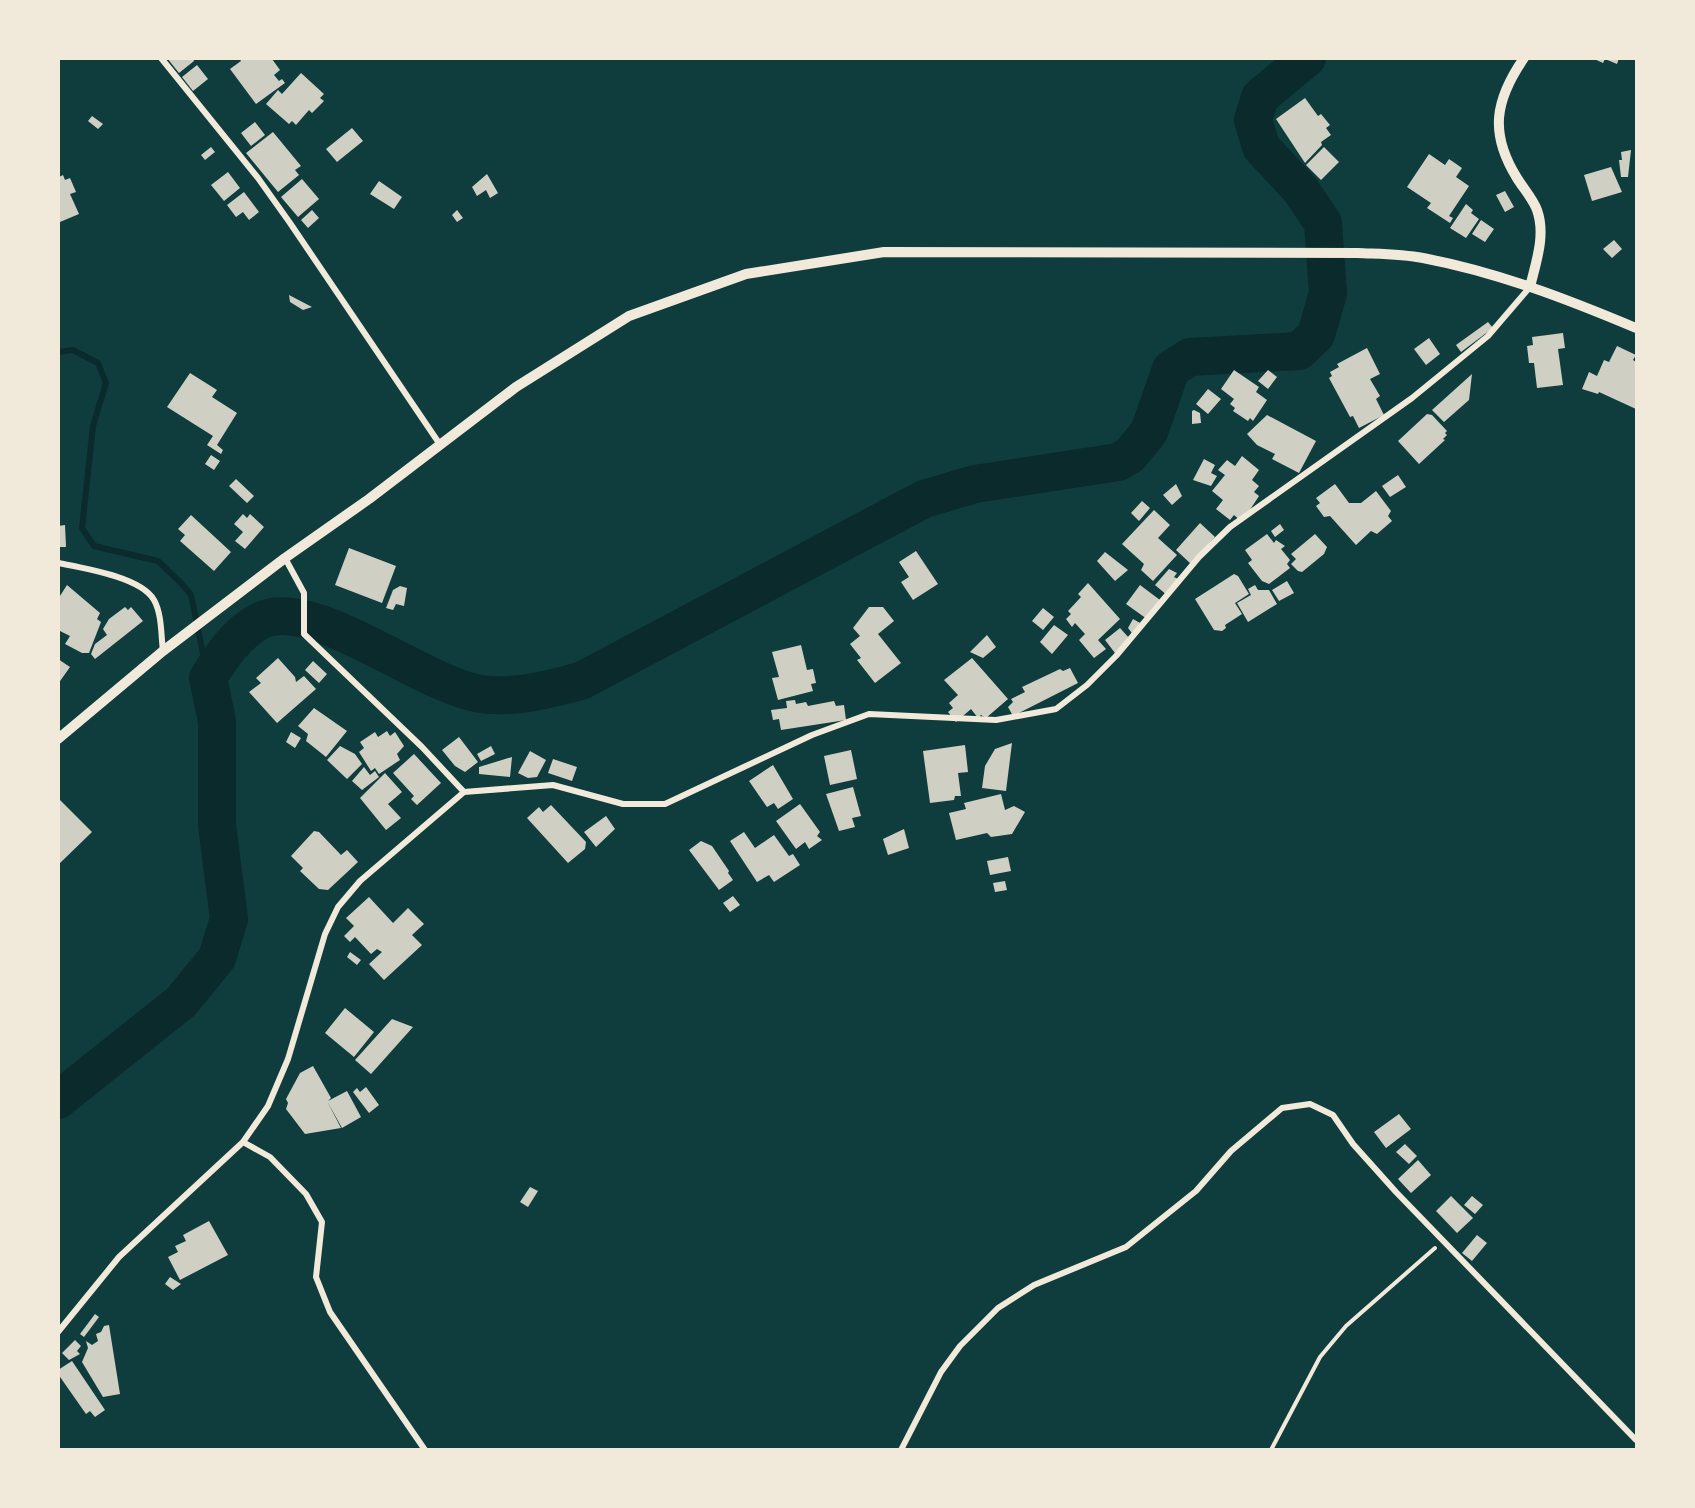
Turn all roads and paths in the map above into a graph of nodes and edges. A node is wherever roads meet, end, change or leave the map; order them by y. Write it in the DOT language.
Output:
graph roads {
  1 [pos="161,58"];
  2 [pos="1524,58"];
  3 [pos="1530,287"];
  4 [pos="1636,328"];
  5 [pos="441,446"];
  6 [pos="285,558"];
  7 [pos="58,563"];
  8 [pos="163,651"];
  9 [pos="58,739"];
  10 [pos="464,792"];
  11 [pos="243,1142"];
  12 [pos="1442,1241"];
  13 [pos="58,1332"];
  14 [pos="1636,1440"];
  15 [pos="425,1449"];
  16 [pos="900,1449"];
  17 [pos="1271,1449"];
  1 -- 5 [label="street"];
  2 -- 3 [label="street"];
  3 -- 4 [label="street"];
  3 -- 5 [label="street"];
  3 -- 10 [label="street"];
  5 -- 6 [label="street"];
  6 -- 8 [label="street"];
  6 -- 10 [label="street"];
  7 -- 8 [label="street"];
  8 -- 9 [label="street"];
  10 -- 11 [label="street"];
  11 -- 13 [label="street"];
  11 -- 15 [label="street"];
  12 -- 14 [label="street"];
  12 -- 16 [label="street"];
  12 -- 17 [label="path"];
}
